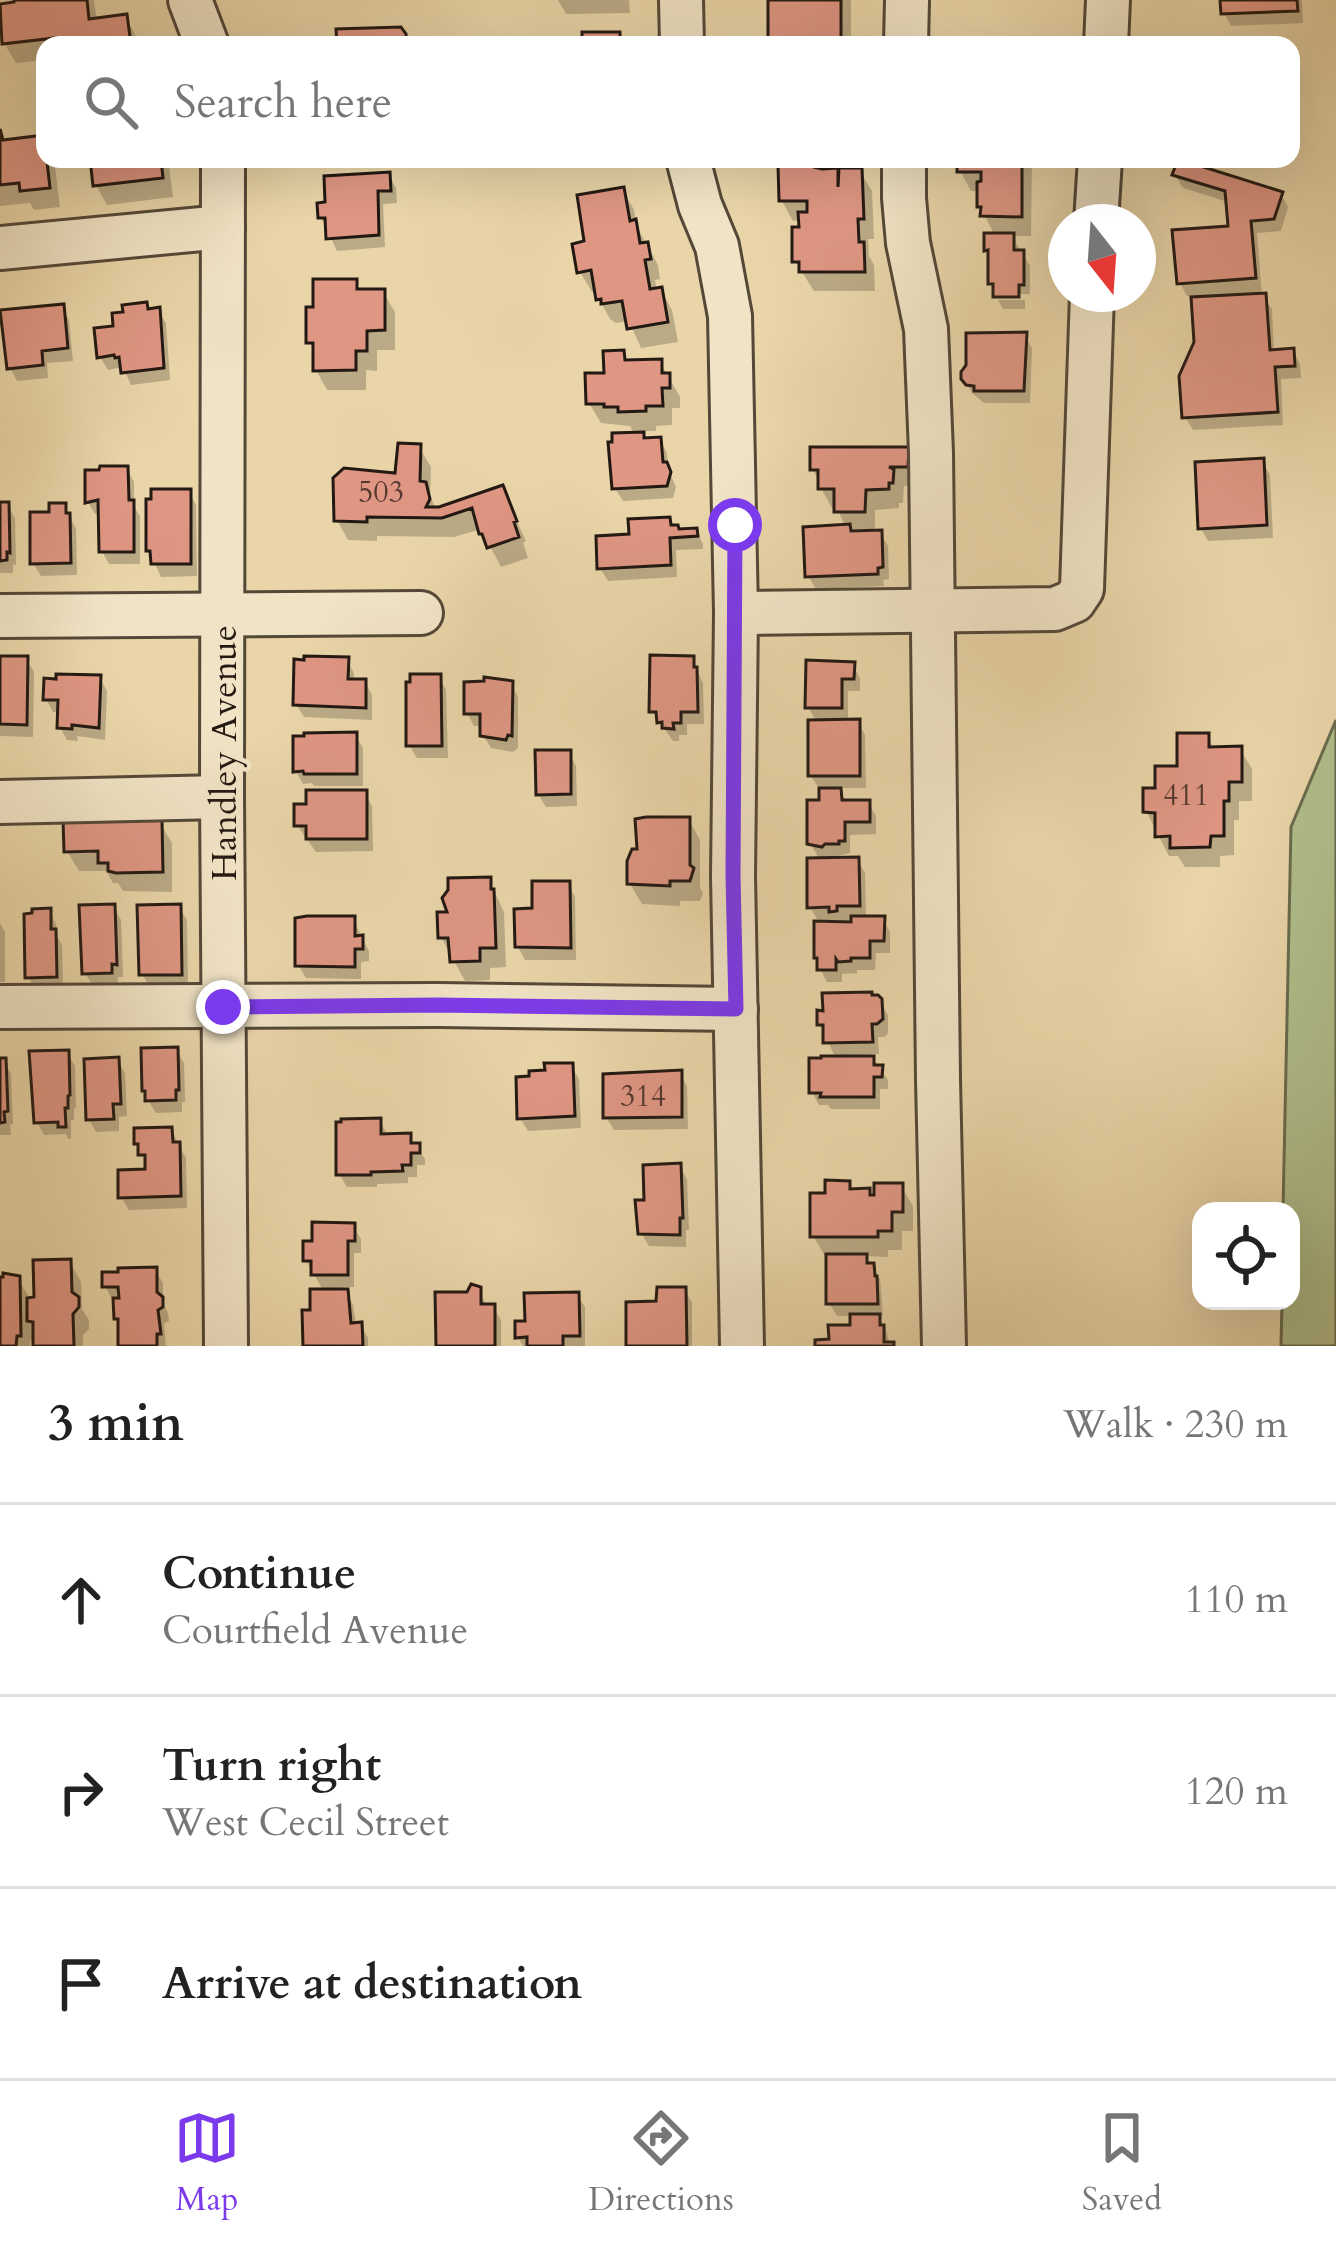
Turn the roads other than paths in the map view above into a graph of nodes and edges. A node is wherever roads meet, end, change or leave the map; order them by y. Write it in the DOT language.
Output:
graph roads {
  1 [pos="190,0"];
  2 [pos="681,0"];
  3 [pos="907,0"];
  4 [pos="1108,0"];
  5 [pos="204,36"];
  6 [pos="682,36"];
  7 [pos="906,36"];
  8 [pos="1106,36"];
  9 [pos="223,168"];
  10 [pos="690,168"];
  11 [pos="904,168"];
  12 [pos="1099,168"];
  13 [pos="1097,204"];
  14 [pos="223,227"];
  15 [pos="0,248"];
  16 [pos="1091,312"];
  17 [pos="931,612"];
  18 [pos="421,613"];
  19 [pos="736,613"];
  20 [pos="223,614"];
  21 [pos="0,616"];
  22 [pos="221,797"];
  23 [pos="0,802"];
  24 [pos="0,1007"];
  25 [pos="223,1007"];
  26 [pos="736,1009"];
  27 [pos="226,1346"];
  28 [pos="742,1346"];
  29 [pos="944,1346"];
  1 -- 5 [label="street"];
  2 -- 6 [label="street"];
  3 -- 7 [label="street"];
  4 -- 8 [label="street"];
  9 -- 14 [label="street, Handley Avenue"];
  10 -- 19 [label="street"];
  11 -- 17 [label="street"];
  12 -- 13 [label="street"];
  14 -- 15 [label="street"];
  14 -- 20 [label="street, Handley Avenue"];
  16 -- 17 [label="street"];
  17 -- 19 [label="street"];
  17 -- 29 [label="street"];
  18 -- 20 [label="street"];
  19 -- 26 [label="street"];
  20 -- 21 [label="street"];
  20 -- 22 [label="street, Handley Avenue"];
  22 -- 23 [label="street"];
  22 -- 25 [label="street, Handley Avenue"];
  24 -- 25 [label="street"];
  25 -- 26 [label="street"];
  25 -- 27 [label="street, Handley Avenue"];
  26 -- 28 [label="street"];
}
